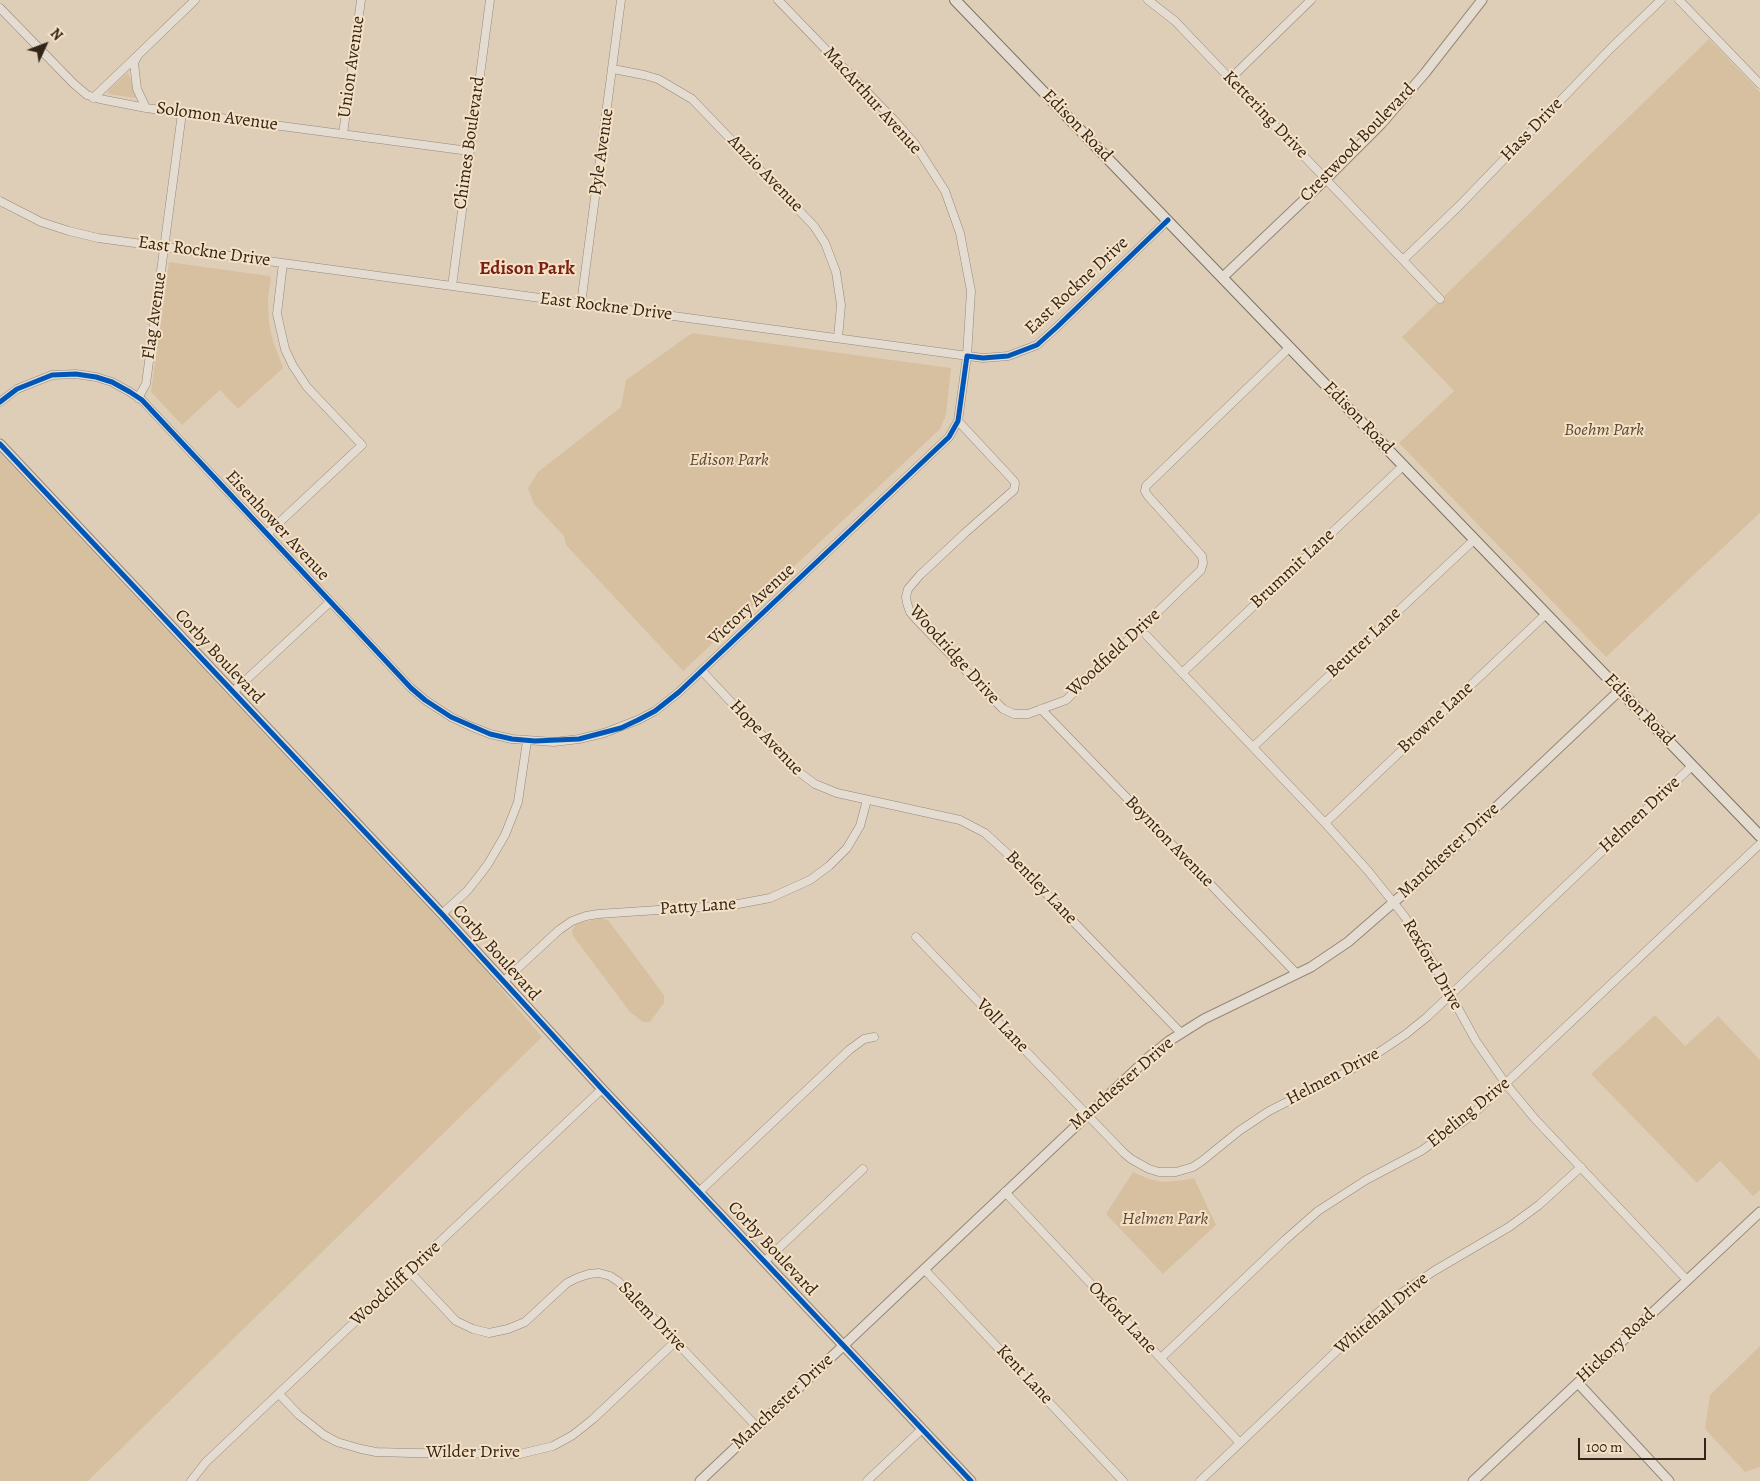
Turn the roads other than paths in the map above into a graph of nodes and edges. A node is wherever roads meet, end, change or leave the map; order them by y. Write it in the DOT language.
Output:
graph roads {
  1 [pos="194,0"];
  2 [pos="361,0"];
  3 [pos="490,0"];
  4 [pos="621,0"];
  5 [pos="778,0"];
  6 [pos="956,0"];
  7 [pos="1148,0"];
  8 [pos="1311,0"];
  9 [pos="1482,0"];
  10 [pos="1661,0"];
  11 [pos="1679,0"];
  12 [pos="0,8"];
  13 [pos="138,55"];
  14 [pos="613,69"];
  15 [pos="1230,79"];
  16 [pos="1759,80"];
  17 [pos="93,98"];
  18 [pos="146,108"];
  19 [pos="182,113"];
  20 [pos="343,134"];
  21 [pos="469,152"];
  22 [pos="1326,179"];
  23 [pos="0,201"];
  24 [pos="1168,220"];
  25 [pos="164,247"];
  26 [pos="1403,260"];
  27 [pos="283,263"];
  28 [pos="1223,277"];
  29 [pos="452,286"];
  30 [pos="1440,298"];
  31 [pos="581,304"];
  32 [pos="838,338"];
  33 [pos="1290,347"];
  34 [pos="967,356"];
  35 [pos="138,398"];
  36 [pos="0,402"];
  37 [pos="958,421"];
  38 [pos="0,444"];
  39 [pos="1404,465"];
  40 [pos="267,534"];
  41 [pos="1475,539"];
  42 [pos="330,602"];
  43 [pos="1546,614"];
  44 [pos="1147,636"];
  45 [pos="702,671"];
  46 [pos="1182,673"];
  47 [pos="1620,690"];
  48 [pos="233,692"];
  49 [pos="1041,709"];
  50 [pos="1014,714"];
  51 [pos="527,741"];
  52 [pos="1253,747"];
  53 [pos="1692,766"];
  54 [pos="867,800"];
  55 [pos="1326,823"];
  56 [pos="1760,836"];
  57 [pos="1760,844"];
  58 [pos="1394,902"];
  59 [pos="442,914"];
  60 [pos="916,937"];
  61 [pos="1297,974"];
  62 [pos="504,981"];
  63 [pos="1450,994"];
  64 [pos="1181,1033"];
  65 [pos="874,1037"];
  66 [pos="1506,1084"];
  67 [pos="602,1088"];
  68 [pos="1087,1114"];
  69 [pos="1581,1168"];
  70 [pos="863,1169"];
  71 [pos="699,1192"];
  72 [pos="1005,1192"];
  73 [pos="1760,1212"];
  74 [pos="765,1261"];
  75 [pos="924,1270"];
  76 [pos="409,1272"];
  77 [pos="1687,1280"];
  78 [pos="676,1340"];
  79 [pos="844,1345"];
  80 [pos="1161,1358"];
  81 [pos="1578,1383"];
  82 [pos="279,1394"];
  83 [pos="757,1427"];
  84 [pos="922,1429"];
  85 [pos="1240,1443"];
  86 [pos="1660,1469"];
  87 [pos="191,1481"];
  88 [pos="700,1481"];
  89 [pos="867,1481"];
  90 [pos="971,1481"];
  91 [pos="1123,1481"];
  92 [pos="1200,1481"];
  93 [pos="1473,1481"];
  94 [pos="1670,1481"];
  95 [pos="1674,1481"];
  1 -- 13 [label="street"];
  2 -- 20 [label="street, Union Avenue"];
  3 -- 21 [label="street, Chimes Boulevard"];
  4 -- 14 [label="street, Pyle Avenue"];
  5 -- 34 [label="street, MacArthur Avenue"];
  6 -- 24 [label="main road, Edison Road"];
  7 -- 15 [label="street, Kettering Drive"];
  8 -- 15 [label="street"];
  9 -- 22 [label="street, Crestwood Boulevard"];
  10 -- 26 [label="street, Hass Drive"];
  11 -- 16 [label="street"];
  12 -- 17 [label="street, Solomon Avenue"];
  13 -- 17 [label="street"];
  13 -- 18 [label="street"];
  14 -- 31 [label="street, Pyle Avenue"];
  14 -- 32 [label="street, Anzio Avenue"];
  15 -- 22 [label="street, Kettering Drive"];
  17 -- 18 [label="street, Solomon Avenue"];
  18 -- 19 [label="street, Solomon Avenue"];
  19 -- 20 [label="street, Solomon Avenue"];
  19 -- 25 [label="street, Flag Avenue"];
  20 -- 21 [label="street, Solomon Avenue"];
  21 -- 29 [label="street, Chimes Boulevard"];
  22 -- 26 [label="street, Kettering Drive"];
  22 -- 28 [label="street, Crestwood Boulevard"];
  23 -- 25 [label="street, East Rockne Drive"];
  24 -- 28 [label="main road, Edison Road"];
  24 -- 34 [label="street, East Rockne Drive"];
  25 -- 27 [label="street, East Rockne Drive"];
  25 -- 35 [label="street, Flag Avenue"];
  26 -- 30 [label="street, Kettering Drive"];
  27 -- 29 [label="street, East Rockne Drive"];
  27 -- 40 [label="street"];
  28 -- 33 [label="main road, Edison Road"];
  29 -- 31 [label="street, East Rockne Drive"];
  31 -- 32 [label="street, East Rockne Drive"];
  32 -- 34 [label="street, East Rockne Drive"];
  33 -- 39 [label="main road, Edison Road"];
  33 -- 49 [label="street, Woodfield Drive"];
  34 -- 37 [label="street, MacArthur Avenue"];
  35 -- 36 [label="street, Eisenhower Avenue"];
  35 -- 40 [label="street, Eisenhower Avenue"];
  37 -- 45 [label="street, Victory Avenue"];
  37 -- 50 [label="street, Woodridge Drive"];
  38 -- 48 [label="street, Corby Boulevard"];
  39 -- 41 [label="main road, Edison Road"];
  39 -- 46 [label="street, Brummit Lane"];
  40 -- 42 [label="street, Eisenhower Avenue"];
  41 -- 43 [label="main road, Edison Road"];
  41 -- 52 [label="street, Beutter Lane"];
  42 -- 48 [label="street"];
  42 -- 51 [label="street, Eisenhower Avenue"];
  43 -- 47 [label="main road, Edison Road"];
  43 -- 55 [label="street, Browne Lane"];
  44 -- 46 [label="street, Rexford Drive"];
  45 -- 51 [label="street, Victory Avenue"];
  45 -- 54 [label="street, Hope Avenue"];
  46 -- 52 [label="street, Rexford Drive"];
  47 -- 53 [label="main road, Edison Road"];
  47 -- 58 [label="street, Manchester Drive"];
  48 -- 59 [label="street, Corby Boulevard"];
  49 -- 50 [label="street, Woodfield Drive"];
  49 -- 61 [label="street, Boynton Avenue"];
  51 -- 59 [label="street"];
  52 -- 55 [label="street, Rexford Drive"];
  53 -- 56 [label="main road, Edison Road"];
  53 -- 63 [label="street, Helmen Drive"];
  54 -- 62 [label="street, Patty Lane"];
  54 -- 64 [label="street, Bentley Lane"];
  55 -- 58 [label="street, Rexford Drive"];
  57 -- 66 [label="street, Ebeling Drive"];
  58 -- 61 [label="street, Manchester Drive"];
  58 -- 63 [label="street, Rexford Drive"];
  59 -- 62 [label="street, Corby Boulevard"];
  60 -- 68 [label="street, Voll Lane"];
  61 -- 64 [label="street, Manchester Drive"];
  62 -- 67 [label="street, Corby Boulevard"];
  63 -- 66 [label="street, Rexford Drive"];
  63 -- 68 [label="street, Helmen Drive"];
  64 -- 68 [label="street, Manchester Drive"];
  65 -- 71 [label="street"];
  66 -- 69 [label="street, Rexford Drive"];
  66 -- 80 [label="street, Ebeling Drive"];
  67 -- 71 [label="street, Corby Boulevard"];
  67 -- 76 [label="street, Woodcliff Drive"];
  68 -- 72 [label="street, Manchester Drive"];
  69 -- 77 [label="street, Rexford Drive"];
  69 -- 85 [label="street, Whitehall Drive"];
  70 -- 74 [label="street"];
  71 -- 74 [label="street, Corby Boulevard"];
  72 -- 75 [label="street, Manchester Drive"];
  72 -- 80 [label="street, Oxford Lane"];
  73 -- 77 [label="street, Hickory Road"];
  74 -- 79 [label="street, Corby Boulevard"];
  75 -- 79 [label="street, Manchester Drive"];
  75 -- 91 [label="street, Kent Lane"];
  76 -- 78 [label="street, Salem Drive"];
  76 -- 82 [label="street, Woodcliff Drive"];
  77 -- 81 [label="street, Hickory Road"];
  78 -- 82 [label="street, Wilder Drive"];
  78 -- 83 [label="street, Salem Drive"];
  79 -- 83 [label="street, Manchester Drive"];
  79 -- 84 [label="street, Corby Boulevard"];
  80 -- 85 [label="street, Oxford Lane"];
  81 -- 86 [label="street"];
  81 -- 93 [label="street, Hickory Road"];
  82 -- 87 [label="street, Woodcliff Drive"];
  83 -- 88 [label="street, Manchester Drive"];
  84 -- 89 [label="street"];
  84 -- 90 [label="street, Corby Boulevard"];
  85 -- 92 [label="street, Whitehall Drive"];
  86 -- 94 [label="street"];
  86 -- 95 [label="street"];
}
